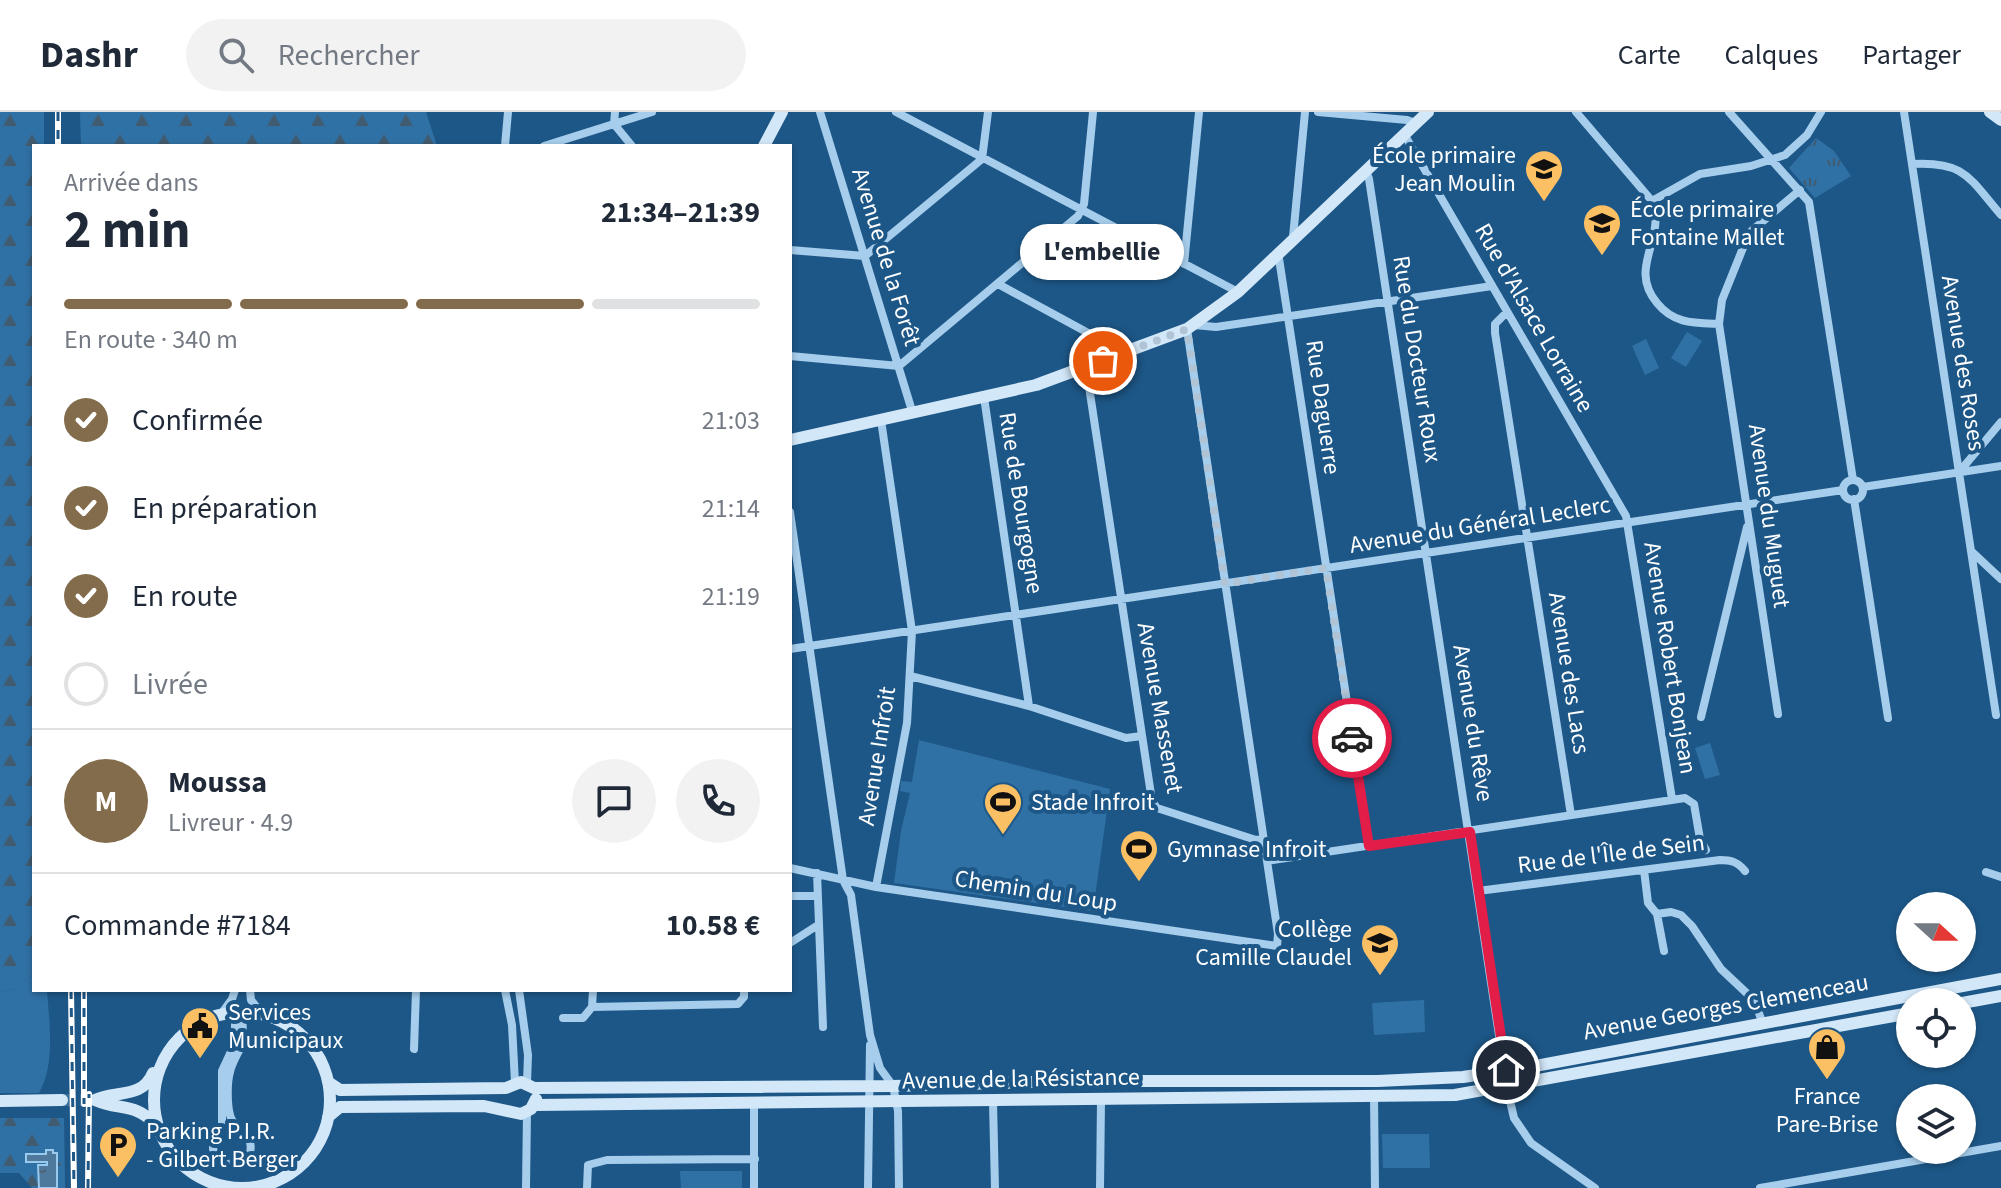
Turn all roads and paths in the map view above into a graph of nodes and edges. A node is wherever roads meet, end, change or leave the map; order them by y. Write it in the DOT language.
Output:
graph roads {
  1 [pos="508,112"];
  2 [pos="615,112"];
  3 [pos="652,112"];
  4 [pos="782,112"];
  5 [pos="820,112"];
  6 [pos="896,112"];
  7 [pos="988,112"];
  8 [pos="1093,112"];
  9 [pos="1199,112"];
  10 [pos="1305,112"];
  11 [pos="1318,112"];
  12 [pos="1428,112"];
  13 [pos="1576,112"];
  14 [pos="1729,112"];
  15 [pos="1821,112"];
  16 [pos="1904,112"];
  17 [pos="1990,112"];
  18 [pos="2001,120"];
  19 [pos="1416,123"];
  20 [pos="614,124"];
  21 [pos="1404,134"];
  22 [pos="505,144"];
  23 [pos="550,144"];
  24 [pos="630,144"];
  25 [pos="765,144"];
  26 [pos="982,159"];
  27 [pos="1770,161"];
  28 [pos="1912,164"];
  29 [pos="1366,171"];
  30 [pos="1800,190"];
  31 [pos="1652,201"];
  32 [pos="1082,211"];
  33 [pos="2001,215"];
  34 [pos="1293,237"];
  35 [pos="792,250"];
  36 [pos="1278,252"];
  37 [pos="865,256"];
  38 [pos="1184,264"];
  39 [pos="998,284"];
  40 [pos="1492,286"];
  41 [pos="1238,292"];
  42 [pos="1388,301"];
  43 [pos="1507,312"];
  44 [pos="1289,316"];
  45 [pos="1719,324"];
  46 [pos="1190,327"];
  47 [pos="1119,355"];
  48 [pos="792,356"];
  49 [pos="899,366"];
  50 [pos="1086,367"];
  51 [pos="984,397"];
  52 [pos="913,414"];
  53 [pos="881,420"];
  54 [pos="2001,422"];
  55 [pos="792,440"];
  56 [pos="2001,466"];
  57 [pos="1960,472"];
  58 [pos="1853,480"];
  59 [pos="1863,487"];
  60 [pos="1843,490"];
  61 [pos="1854,499"];
  62 [pos="1748,504"];
  63 [pos="1628,522"];
  64 [pos="1748,523"];
  65 [pos="792,526"];
  66 [pos="1528,538"];
  67 [pos="1971,551"];
  68 [pos="1427,554"];
  69 [pos="1326,568"];
  70 [pos="2001,579"];
  71 [pos="1225,584"];
  72 [pos="1121,599"];
  73 [pos="1018,615"];
  74 [pos="912,631"];
  75 [pos="809,646"];
  76 [pos="792,649"];
  77 [pos="910,676"];
  78 [pos="1029,706"];
  79 [pos="1778,714"];
  80 [pos="1996,715"];
  81 [pos="1701,717"];
  82 [pos="1888,718"];
  83 [pos="1142,736"];
  84 [pos="1672,799"];
  85 [pos="1571,815"];
  86 [pos="1470,832"];
  87 [pos="1263,839"];
  88 [pos="1369,846"];
  89 [pos="1706,850"];
  90 [pos="1267,861"];
  91 [pos="792,868"];
  92 [pos="1644,870"];
  93 [pos="1745,871"];
  94 [pos="1986,872"];
  95 [pos="817,873"];
  96 [pos="2001,877"];
  97 [pos="843,880"];
  98 [pos="876,887"];
  99 [pos="1478,891"];
  100 [pos="792,896"];
  101 [pos="816,896"];
  102 [pos="1657,914"];
  103 [pos="818,925"];
  104 [pos="792,942"];
  105 [pos="1664,951"];
  106 [pos="2001,979"];
  107 [pos="234,992"];
  108 [pos="250,992"];
  109 [pos="416,992"];
  110 [pos="505,992"];
  111 [pos="519,992"];
  112 [pos="593,992"];
  113 [pos="744,992"];
  114 [pos="2001,996"];
  115 [pos="1976,1000"];
  116 [pos="592,1007"];
  117 [pos="238,1012"];
  118 [pos="221,1014"];
  119 [pos="262,1014"];
  120 [pos="1896,1016"];
  121 [pos="563,1018"];
  122 [pos="1762,1022"];
  123 [pos="823,1027"];
  124 [pos="870,1035"];
  125 [pos="414,1049"];
  126 [pos="162,1063"];
  127 [pos="1506,1070"];
  128 [pos="328,1082"];
  129 [pos="869,1085"];
  130 [pos="520,1086"];
  131 [pos="893,1086"];
  132 [pos="1507,1088"];
  133 [pos="1374,1097"];
  134 [pos="62,1100"];
  135 [pos="1101,1100"];
  136 [pos="0,1101"];
  137 [pos="897,1102"];
  138 [pos="993,1102"];
  139 [pos="868,1103"];
  140 [pos="754,1104"];
  141 [pos="507,1109"];
  142 [pos="531,1109"];
  143 [pos="328,1117"];
  144 [pos="158,1127"];
  145 [pos="2001,1146"];
  146 [pos="755,1159"];
  147 [pos="218,1186"];
  148 [pos="260,1187"];
  149 [pos="526,1188"];
  150 [pos="587,1188"];
  151 [pos="754,1188"];
  152 [pos="868,1188"];
  153 [pos="899,1188"];
  154 [pos="995,1188"];
  155 [pos="1100,1188"];
  156 [pos="1375,1188"];
  157 [pos="1595,1188"];
  158 [pos="1760,1188"];
  1 -- 22 [label="street"];
  2 -- 20 [label="street"];
  3 -- 20 [label="street"];
  4 -- 25 [label="main road"];
  5 -- 37 [label="street, Avenue de la Forêt"];
  6 -- 26 [label="street"];
  7 -- 26 [label="street"];
  8 -- 32 [label="street"];
  9 -- 38 [label="street"];
  10 -- 34 [label="street"];
  11 -- 19 [label="street"];
  12 -- 19 [label="main road"];
  13 -- 31 [label="street"];
  14 -- 27 [label="street"];
  15 -- 27 [label="street"];
  16 -- 28 [label="street, Avenue des Roses"];
  17 -- 18 [label="main road"];
  19 -- 21 [label="main road"];
  20 -- 23 [label="street"];
  20 -- 24 [label="street"];
  21 -- 29 [label="main road"];
  21 -- 40 [label="street, Rue d'Alsace Lorraine"];
  26 -- 32 [label="street"];
  26 -- 37 [label="street"];
  27 -- 30 [label="street"];
  27 -- 31 [label="street"];
  28 -- 33 [label="street"];
  28 -- 57 [label="street, Avenue des Roses"];
  29 -- 34 [label="main road"];
  29 -- 42 [label="street, Rue du Docteur Roux"];
  30 -- 45 [label="street"];
  30 -- 58 [label="street"];
  31 -- 45 [label="street"];
  32 -- 38 [label="street"];
  32 -- 39 [label="street"];
  34 -- 36 [label="main road"];
  35 -- 37 [label="street"];
  36 -- 41 [label="main road"];
  36 -- 44 [label="street, Rue Daguerre"];
  37 -- 49 [label="street, Avenue de la Forêt"];
  38 -- 41 [label="street"];
  39 -- 47 [label="street"];
  39 -- 49 [label="street"];
  40 -- 42 [label="street"];
  40 -- 43 [label="street, Rue d'Alsace Lorraine"];
  41 -- 46 [label="main road"];
  42 -- 44 [label="street"];
  42 -- 68 [label="street, Rue du Docteur Roux"];
  43 -- 63 [label="street, Rue d'Alsace Lorraine"];
  43 -- 66 [label="street, Avenue des Lacs"];
  44 -- 46 [label="street"];
  44 -- 69 [label="street, Rue Daguerre"];
  45 -- 62 [label="street, Avenue du Muguet"];
  46 -- 47 [label="main road"];
  46 -- 71 [label="street"];
  47 -- 50 [label="main road"];
  48 -- 49 [label="street"];
  49 -- 52 [label="street, Avenue de la Forêt"];
  50 -- 51 [label="main road"];
  50 -- 72 [label="street, Avenue Massenet"];
  51 -- 52 [label="main road"];
  51 -- 73 [label="street, Rue de Bourgogne"];
  52 -- 53 [label="main road"];
  53 -- 55 [label="main road"];
  53 -- 74 [label="street, Avenue Infroit"];
  54 -- 57 [label="street"];
  56 -- 57 [label="street"];
  57 -- 59 [label="street"];
  57 -- 67 [label="street, Avenue des Roses"];
  58 -- 59 [label="street"];
  58 -- 60 [label="street"];
  59 -- 61 [label="street"];
  60 -- 61 [label="street"];
  60 -- 62 [label="street, Avenue du Général Leclerc"];
  61 -- 82 [label="street"];
  62 -- 63 [label="street, Avenue du Général Leclerc"];
  62 -- 64 [label="street, Avenue du Muguet"];
  63 -- 66 [label="street, Avenue du Général Leclerc"];
  63 -- 84 [label="street, Avenue Robert Bonjean"];
  64 -- 79 [label="street, Avenue du Muguet"];
  64 -- 81 [label="street"];
  65 -- 75 [label="street"];
  66 -- 68 [label="street, Avenue du Général Leclerc"];
  66 -- 85 [label="street, Avenue des Lacs"];
  67 -- 70 [label="street"];
  67 -- 80 [label="street, Avenue des Roses"];
  68 -- 69 [label="street, Avenue du Général Leclerc"];
  68 -- 86 [label="street, Avenue du Rêve"];
  69 -- 71 [label="street, Avenue du Général Leclerc"];
  69 -- 88 [label="street, Rue Daguerre"];
  71 -- 72 [label="street, Avenue du Général Leclerc"];
  71 -- 87 [label="street"];
  72 -- 73 [label="street, Avenue du Général Leclerc"];
  72 -- 83 [label="street, Avenue Massenet"];
  73 -- 74 [label="street, Avenue du Général Leclerc"];
  73 -- 78 [label="street, Rue de Bourgogne"];
  74 -- 75 [label="street, Avenue du Général Leclerc"];
  74 -- 77 [label="street, Avenue Infroit"];
  75 -- 76 [label="street, Avenue du Général Leclerc"];
  75 -- 97 [label="street"];
  77 -- 78 [label="street"];
  77 -- 98 [label="street, Avenue Infroit"];
  78 -- 83 [label="street"];
  83 -- 87 [label="street, Avenue Massenet"];
  84 -- 85 [label="street"];
  84 -- 89 [label="street"];
  85 -- 86 [label="street"];
  86 -- 88 [label="street"];
  86 -- 99 [label="street, Avenue du Rêve"];
  87 -- 90 [label="street"];
  88 -- 90 [label="street"];
  90 -- 98 [label="street, Chemin du Loup"];
  91 -- 95 [label="street, Chemin du Loup"];
  92 -- 93 [label="street, Rue de l'Île de Sein"];
  92 -- 99 [label="street, Rue de l'Île de Sein"];
  92 -- 102 [label="street"];
  94 -- 96 [label="street"];
  95 -- 97 [label="street, Chemin du Loup"];
  95 -- 101 [label="street"];
  97 -- 98 [label="street, Chemin du Loup"];
  97 -- 124 [label="street"];
  99 -- 127 [label="street, Avenue du Rêve"];
  100 -- 101 [label="street"];
  101 -- 103 [label="street"];
  102 -- 105 [label="street"];
  102 -- 122 [label="street"];
  103 -- 104 [label="street"];
  103 -- 123 [label="street"];
  106 -- 122 [label="main road, Avenue Georges Clemenceau"];
  107 -- 118 [label="street"];
  108 -- 119 [label="street"];
  109 -- 125 [label="street"];
  110 -- 130 [label="street"];
  111 -- 130 [label="street"];
  112 -- 116 [label="street"];
  113 -- 116 [label="street"];
  114 -- 115 [label="main road"];
  116 -- 121 [label="street"];
  117 -- 117 [label="street"];
  117 -- 118 [label="main road"];
  117 -- 119 [label="main road"];
  118 -- 126 [label="main road"];
  119 -- 128 [label="main road"];
  120 -- 132 [label="main road, Avenue Georges Clemenceau"];
  122 -- 127 [label="main road, Avenue Georges Clemenceau"];
  124 -- 129 [label="street"];
  124 -- 131 [label="street"];
  126 -- 144 [label="main road"];
  126 -- 144 [label="main road"];
  127 -- 131 [label="main road, Avenue de la Résistance"];
  127 -- 132 [label="street, Avenue du Rêve"];
  128 -- 130 [label="main road, Avenue de la Résistance"];
  128 -- 143 [label="main road"];
  129 -- 130 [label="main road, Avenue de la Résistance"];
  129 -- 131 [label="main road, Avenue de la Résistance"];
  129 -- 139 [label="street"];
  130 -- 141 [label="main road"];
  130 -- 142 [label="main road"];
  131 -- 137 [label="street"];
  132 -- 133 [label="main road, Avenue de la Résistance"];
  132 -- 157 [label="street, Avenue du Rêve"];
  133 -- 135 [label="main road, Avenue de la Résistance"];
  133 -- 156 [label="street"];
  134 -- 136 [label="main road"];
  135 -- 138 [label="main road, Avenue de la Résistance"];
  135 -- 155 [label="street"];
  137 -- 138 [label="main road, Avenue de la Résistance"];
  137 -- 139 [label="main road, Avenue de la Résistance"];
  137 -- 153 [label="street"];
  138 -- 154 [label="street"];
  139 -- 140 [label="main road, Avenue de la Résistance"];
  139 -- 152 [label="street"];
  140 -- 142 [label="main road, Avenue de la Résistance"];
  140 -- 146 [label="street"];
  141 -- 142 [label="main road, Avenue de la Résistance"];
  141 -- 143 [label="main road, Avenue de la Résistance"];
  142 -- 149 [label="street"];
  143 -- 148 [label="main road"];
  144 -- 147 [label="main road"];
  145 -- 158 [label="street"];
  146 -- 150 [label="street"];
  146 -- 151 [label="street"];
  147 -- 148 [label="main road"];
}
